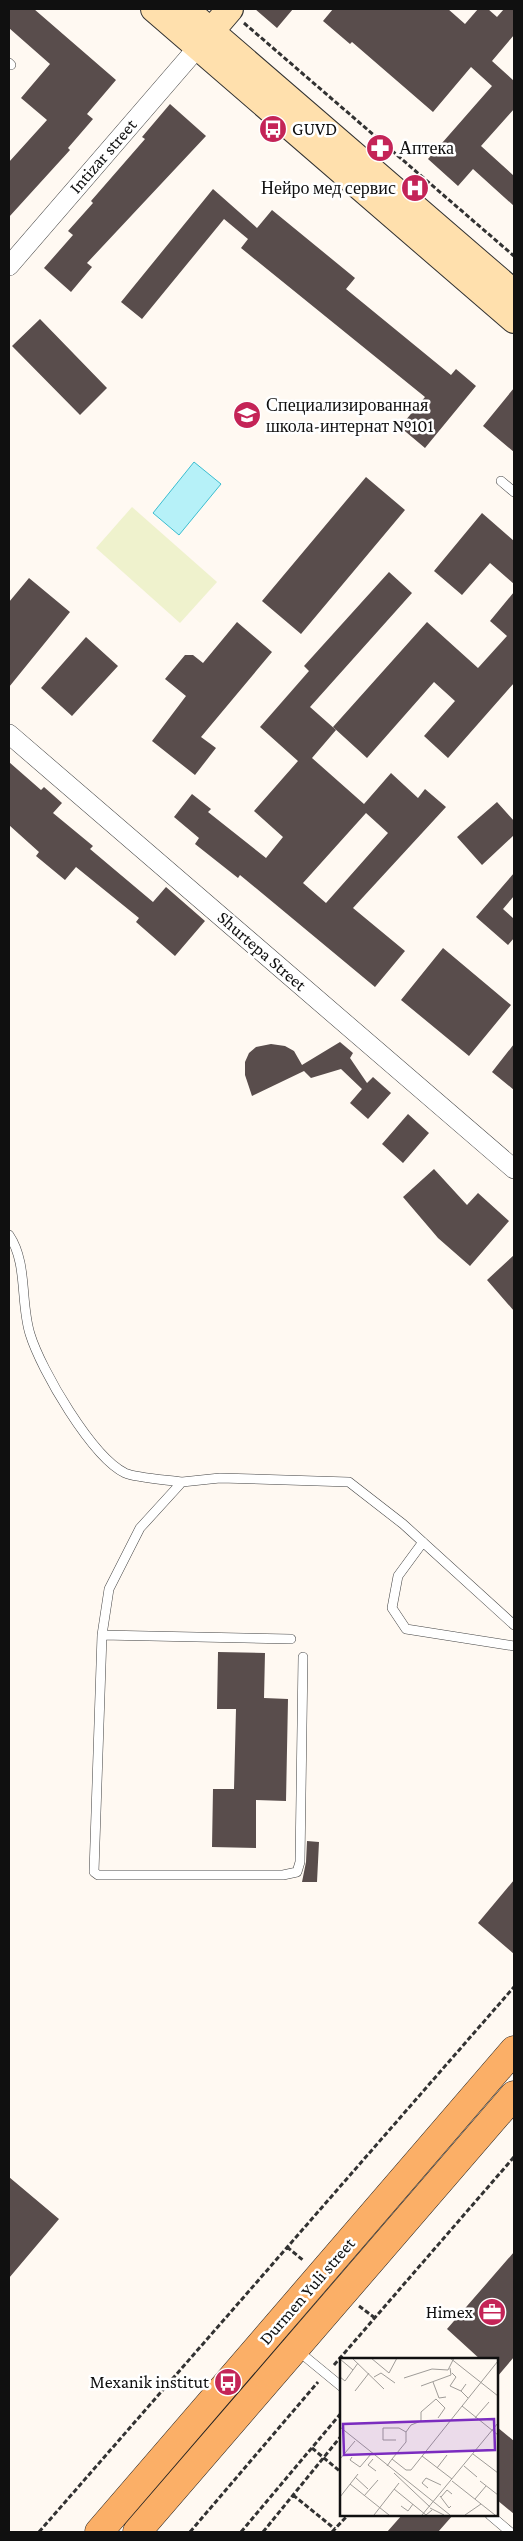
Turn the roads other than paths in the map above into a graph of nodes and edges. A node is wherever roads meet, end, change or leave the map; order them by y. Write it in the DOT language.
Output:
graph roads {
  1 [pos="154,9"];
  2 [pos="185,9"];
  3 [pos="229,10"];
  4 [pos="204,39"];
  5 [pos="9,266"];
  6 [pos="514,293"];
  7 [pos="514,320"];
  8 [pos="501,481"];
  9 [pos="514,492"];
  10 [pos="9,734"];
  11 [pos="514,1169"];
  12 [pos="9,1234"];
  13 [pos="182,1482"];
  14 [pos="424,1542"];
  15 [pos="514,1625"];
  16 [pos="102,1635"];
  17 [pos="291,1639"];
  18 [pos="514,1646"];
  19 [pos="303,1657"];
  20 [pos="514,2050"];
  21 [pos="514,2095"];
  22 [pos="295,2349"];
  23 [pos="340,2385"];
  24 [pos="491,2516"];
  25 [pos="504,2530"];
  26 [pos="99,2532"];
  27 [pos="137,2532"];
  1 -- 4 [label="main road"];
  2 -- 4 [label="main road"];
  3 -- 4 [label="main road, Intizаr street"];
  4 -- 5 [label="street, Intizаr street"];
  4 -- 6 [label="main road"];
  4 -- 7 [label="main road"];
  8 -- 9 [label="lane"];
  10 -- 11 [label="street, Shurtepa Street"];
  12 -- 13 [label="lane"];
  13 -- 14 [label="lane"];
  13 -- 16 [label="lane"];
  14 -- 15 [label="lane"];
  14 -- 18 [label="lane"];
  16 -- 17 [label="lane"];
  16 -- 19 [label="lane"];
  20 -- 26 [label="main road, Durmen Yuli street"];
  21 -- 22 [label="main road, Durmen Yuli street"];
  22 -- 23 [label="lane"];
  22 -- 27 [label="main road, Durmen Yuli street"];
  24 -- 25 [label="lane"];
}
